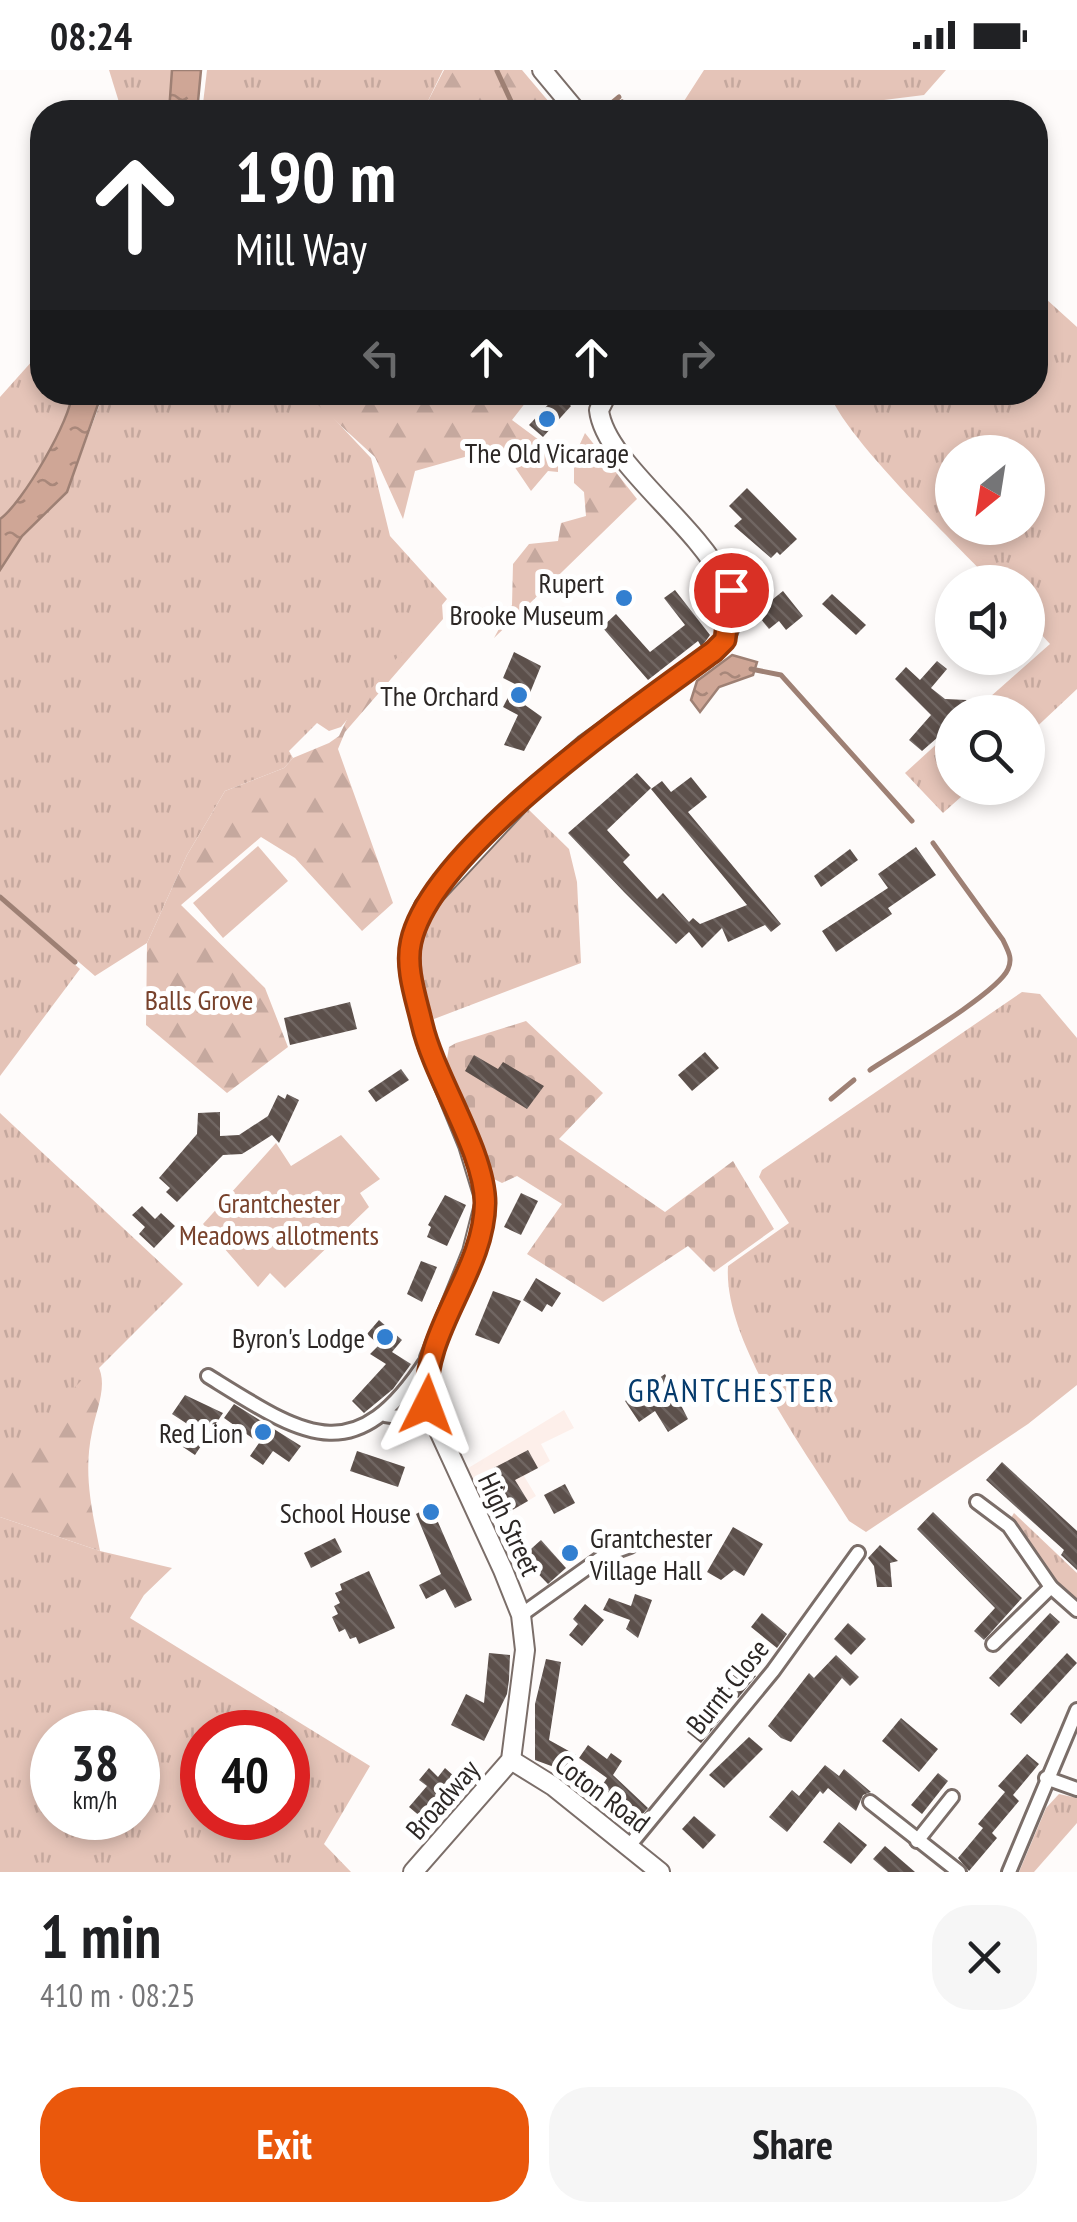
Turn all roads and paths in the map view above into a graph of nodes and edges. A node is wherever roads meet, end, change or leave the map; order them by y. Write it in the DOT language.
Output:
graph roads {
  1 [pos="542,70"];
  2 [pos="566,100"];
  3 [pos="602,405"];
  4 [pos="429,1358"];
  5 [pos="208,1376"];
  6 [pos="385,1415"];
  7 [pos="431,1422"];
  8 [pos="977,1502"];
  9 [pos="630,1546"];
  10 [pos="858,1553"];
  11 [pos="1050,1586"];
  12 [pos="1077,1610"];
  13 [pos="520,1616"];
  14 [pos="993,1644"];
  15 [pos="1077,1710"];
  16 [pos="511,1760"];
  17 [pos="1046,1778"];
  18 [pos="1077,1788"];
  19 [pos="952,1797"];
  20 [pos="870,1802"];
  21 [pos="917,1841"];
  22 [pos="629,1846"];
  23 [pos="413,1872"];
  24 [pos="660,1872"];
  25 [pos="959,1872"];
  26 [pos="1010,1872"];
  1 -- 2 [label="street"];
  3 -- 4 [label="street, High Street"];
  4 -- 6 [label="street"];
  4 -- 7 [label="street, High Street"];
  5 -- 6 [label="street"];
  6 -- 7 [label="street"];
  7 -- 13 [label="street, High Street"];
  8 -- 11 [label="street"];
  9 -- 13 [label="street"];
  10 -- 22 [label="street, Burnt Close"];
  11 -- 12 [label="street"];
  11 -- 14 [label="street"];
  13 -- 16 [label="street, High Street"];
  15 -- 17 [label="street"];
  16 -- 22 [label="street, Coton Road"];
  16 -- 23 [label="street, Broadway"];
  17 -- 18 [label="street"];
  17 -- 26 [label="street"];
  19 -- 21 [label="street"];
  20 -- 21 [label="street"];
  21 -- 25 [label="street"];
  22 -- 24 [label="street, Coton Road"];
}
